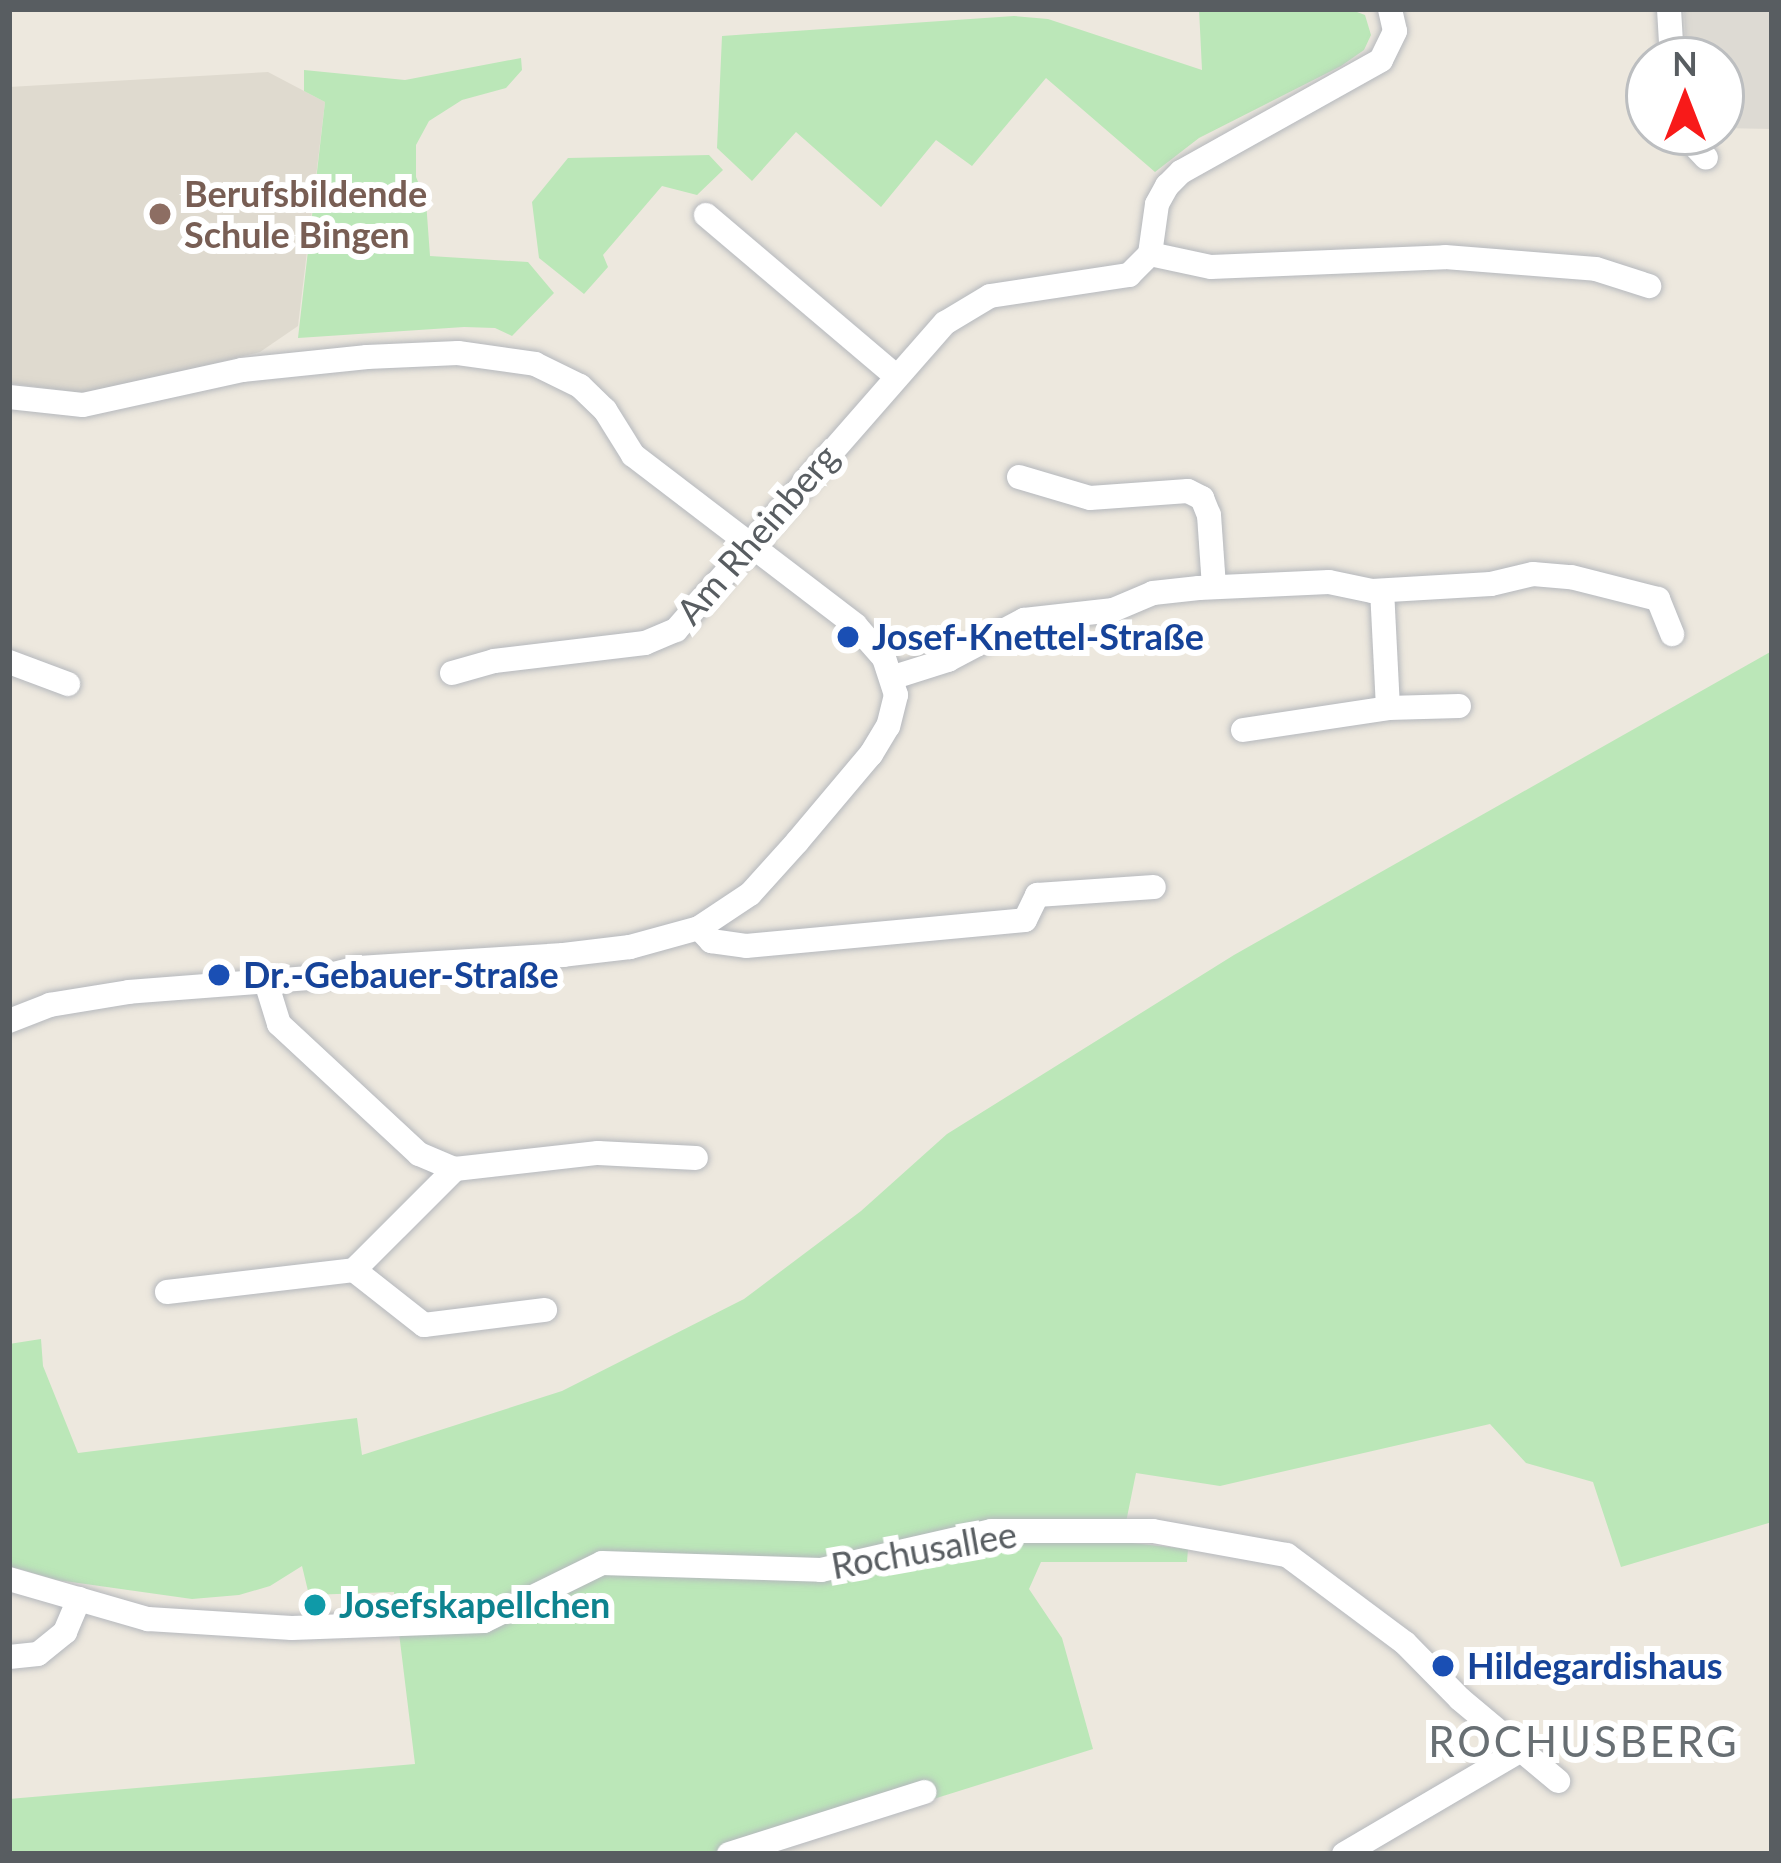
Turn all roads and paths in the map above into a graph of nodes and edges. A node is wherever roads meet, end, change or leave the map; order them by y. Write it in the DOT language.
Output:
graph roads {
  1 [pos="1390,9"];
  2 [pos="706,215"];
  3 [pos="1150,254"];
  4 [pos="1649,286"];
  5 [pos="896,376"];
  6 [pos="9,397"];
  7 [pos="1019,477"];
  8 [pos="749,541"];
  9 [pos="1214,587"];
  10 [pos="1382,591"];
  11 [pos="1672,634"];
  12 [pos="9,662"];
  13 [pos="452,674"];
  14 [pos="894,676"];
  15 [pos="68,684"];
  16 [pos="1460,706"];
  17 [pos="1388,708"];
  18 [pos="1243,730"];
  19 [pos="1154,887"];
  20 [pos="699,928"];
  21 [pos="266,982"];
  22 [pos="13,1014"];
  23 [pos="696,1158"];
  24 [pos="455,1169"];
  25 [pos="354,1270"];
  26 [pos="166,1292"];
  27 [pos="545,1310"];
  28 [pos="9,1579"];
  29 [pos="79,1599"];
  30 [pos="9,1657"];
  31 [pos="1521,1750"];
  32 [pos="1558,1781"];
  33 [pos="925,1792"];
  34 [pos="729,1854"];
  35 [pos="1344,1854"];
  1 -- 3 [label="street"];
  2 -- 5 [label="street"];
  3 -- 4 [label="street"];
  3 -- 5 [label="street, Am Rheinberg"];
  5 -- 8 [label="street, Am Rheinberg"];
  6 -- 8 [label="street"];
  7 -- 9 [label="street"];
  8 -- 13 [label="street, Am Rheinberg"];
  8 -- 14 [label="street"];
  9 -- 10 [label="street"];
  9 -- 14 [label="street"];
  10 -- 11 [label="street"];
  10 -- 17 [label="street"];
  12 -- 15 [label="street"];
  14 -- 20 [label="street"];
  16 -- 17 [label="street"];
  17 -- 18 [label="street"];
  19 -- 20 [label="street"];
  20 -- 21 [label="street"];
  21 -- 22 [label="street"];
  21 -- 24 [label="street"];
  23 -- 24 [label="street"];
  24 -- 25 [label="street"];
  25 -- 26 [label="street"];
  25 -- 27 [label="street"];
  28 -- 29 [label="street, Rochusallee"];
  29 -- 30 [label="street"];
  29 -- 31 [label="street, Rochusallee"];
  31 -- 32 [label="street, Rochusallee"];
  31 -- 35 [label="street"];
  33 -- 34 [label="street"];
}
